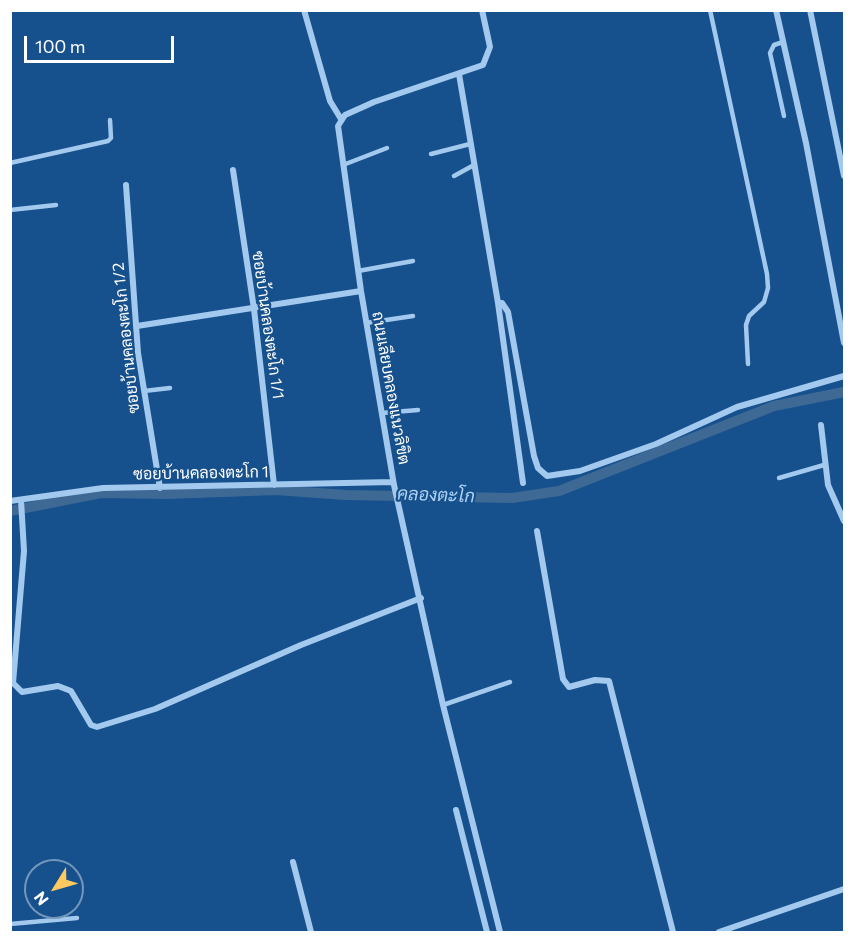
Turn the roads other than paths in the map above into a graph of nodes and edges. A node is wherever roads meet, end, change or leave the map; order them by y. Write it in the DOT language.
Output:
graph roads {
  1 [pos="304,10"];
  2 [pos="482,10"];
  3 [pos="710,10"];
  4 [pos="776,10"];
  5 [pos="810,10"];
  6 [pos="783,42"];
  7 [pos="459,74"];
  8 [pos="784,116"];
  9 [pos="341,119"];
  10 [pos="110,120"];
  11 [pos="470,144"];
  12 [pos="387,148"];
  13 [pos="431,154"];
  14 [pos="10,164"];
  15 [pos="343,165"];
  16 [pos="474,165"];
  17 [pos="233,170"];
  18 [pos="844,176"];
  19 [pos="453,177"];
  20 [pos="126,185"];
  21 [pos="56,205"];
  22 [pos="10,210"];
  23 [pos="413,261"];
  24 [pos="358,272"];
  25 [pos="361,291"];
  26 [pos="498,303"];
  27 [pos="254,309"];
  28 [pos="413,316"];
  29 [pos="366,323"];
  30 [pos="137,326"];
  31 [pos="844,344"];
  32 [pos="748,364"];
  33 [pos="844,376"];
  34 [pos="170,388"];
  35 [pos="144,391"];
  36 [pos="418,410"];
  37 [pos="382,413"];
  38 [pos="822,425"];
  39 [pos="824,465"];
  40 [pos="779,478"];
  41 [pos="394,483"];
  42 [pos="523,483"];
  43 [pos="274,485"];
  44 [pos="159,488"];
  45 [pos="10,501"];
  46 [pos="21,501"];
  47 [pos="844,521"];
  48 [pos="537,531"];
  49 [pos="421,598"];
  50 [pos="510,682"];
  51 [pos="443,705"];
  52 [pos="456,810"];
  53 [pos="480,859"];
  54 [pos="293,862"];
  55 [pos="468,863"];
  56 [pos="844,889"];
  57 [pos="66,919"];
  58 [pos="10,924"];
  59 [pos="311,933"];
  60 [pos="487,933"];
  61 [pos="500,933"];
  62 [pos="673,933"];
  63 [pos="719,933"];
  1 -- 9 [label="street"];
  2 -- 7 [label="street"];
  3 -- 32 [label="lane"];
  4 -- 6 [label="street"];
  5 -- 18 [label="street"];
  6 -- 8 [label="lane"];
  6 -- 31 [label="street"];
  7 -- 9 [label="street"];
  7 -- 11 [label="street"];
  9 -- 15 [label="street, ถนนเลียบคลองแนวลิขิต"];
  10 -- 14 [label="lane"];
  11 -- 13 [label="lane"];
  11 -- 16 [label="street"];
  12 -- 15 [label="lane"];
  15 -- 24 [label="street, ถนนเลียบคลองแนวลิขิต"];
  16 -- 19 [label="lane"];
  16 -- 26 [label="street"];
  17 -- 27 [label="street, ซอยบ้านคลองตะโก 1/1"];
  20 -- 30 [label="street, ซอยบ้านคลองตะโก 1/2"];
  21 -- 22 [label="lane"];
  23 -- 24 [label="lane"];
  24 -- 25 [label="street, ถนนเลียบคลองแนวลิขิต"];
  25 -- 27 [label="street"];
  25 -- 29 [label="street, ถนนเลียบคลองแนวลิขิต"];
  26 -- 33 [label="street"];
  26 -- 42 [label="street"];
  27 -- 30 [label="street"];
  27 -- 43 [label="street, ซอยบ้านคลองตะโก 1/1"];
  28 -- 29 [label="lane"];
  29 -- 37 [label="street, ถนนเลียบคลองแนวลิขิต"];
  30 -- 35 [label="street, ซอยบ้านคลองตะโก 1/2"];
  34 -- 35 [label="lane"];
  35 -- 44 [label="street, ซอยบ้านคลองตะโก 1/2"];
  36 -- 37 [label="lane"];
  37 -- 41 [label="street, ถนนเลียบคลองแนวลิขิต"];
  38 -- 39 [label="street"];
  39 -- 40 [label="lane"];
  39 -- 47 [label="street"];
  41 -- 43 [label="street, ซอยบ้านคลองตะโก 1"];
  41 -- 49 [label="street, ถนนเลียบคลองแนวลิขิต"];
  43 -- 44 [label="street, ซอยบ้านคลองตะโก 1"];
  44 -- 46 [label="street, ซอยบ้านคลองตะโก 1"];
  45 -- 46 [label="street, ซอยบ้านคลองตะโก 1"];
  46 -- 49 [label="street"];
  48 -- 62 [label="street"];
  49 -- 51 [label="street, ถนนเลียบคลองแนวลิขิต"];
  50 -- 51 [label="lane"];
  51 -- 53 [label="street, ถนนเลียบคลองแนวลิขิต"];
  52 -- 55 [label="street"];
  53 -- 55 [label="street"];
  53 -- 61 [label="street, ถนนเลียบคลองแนวลิขิต"];
  54 -- 59 [label="street"];
  55 -- 60 [label="street"];
  56 -- 63 [label="street"];
  57 -- 58 [label="lane"];
}
